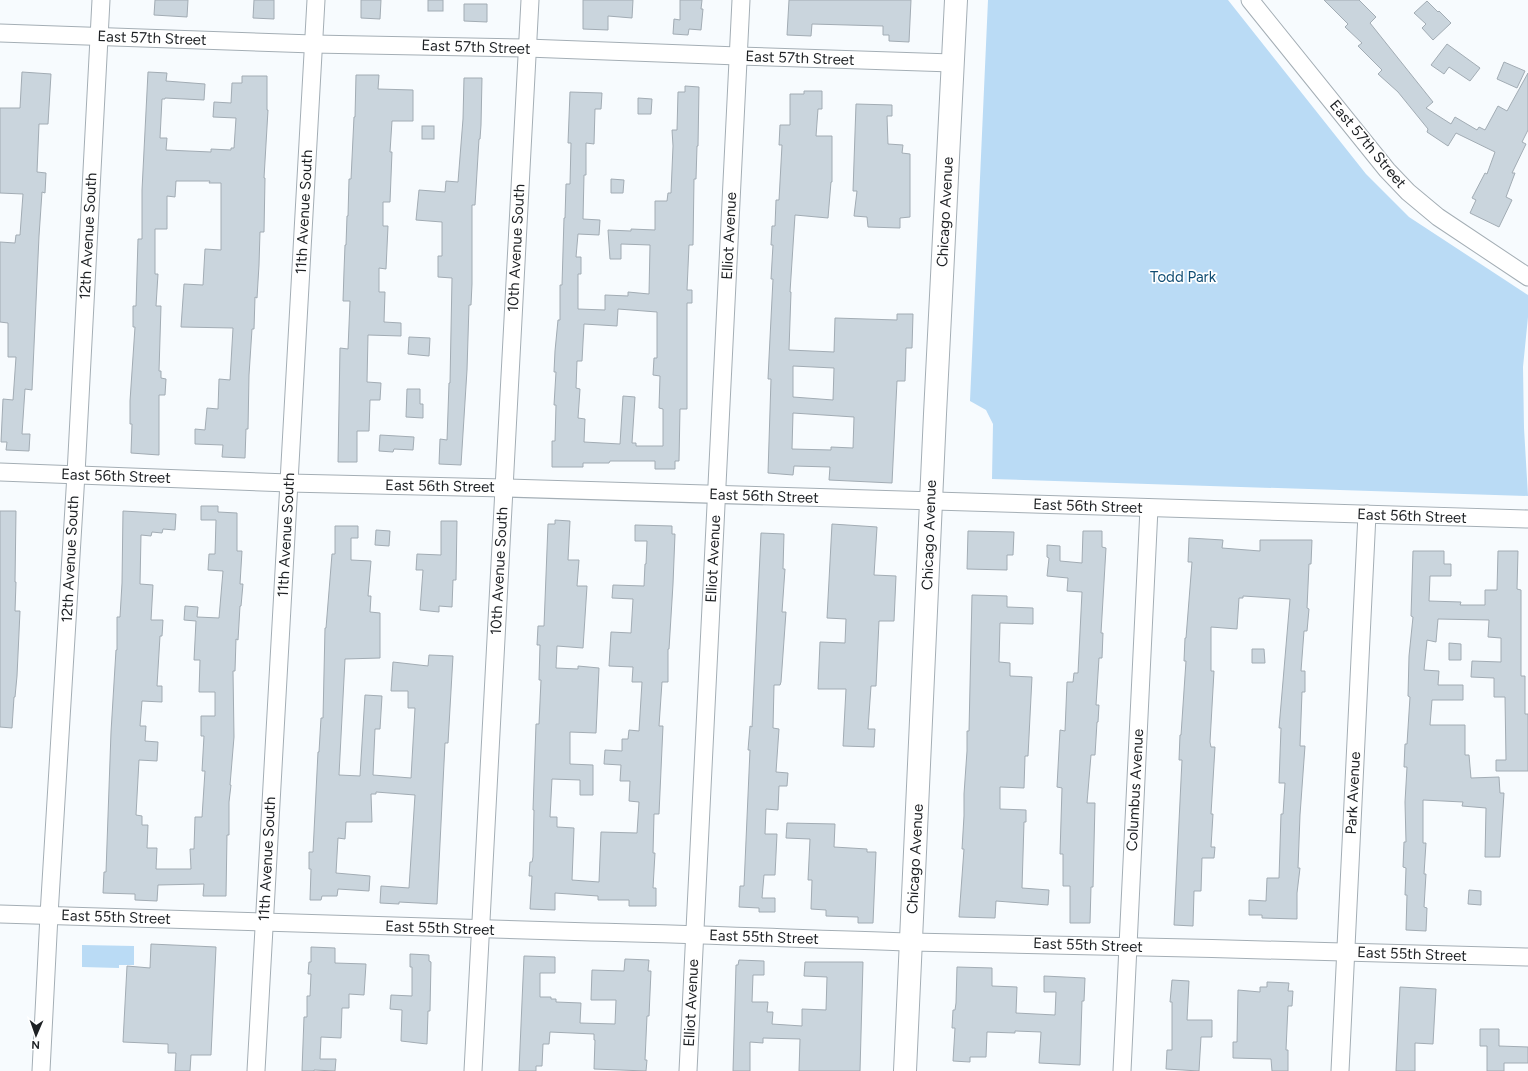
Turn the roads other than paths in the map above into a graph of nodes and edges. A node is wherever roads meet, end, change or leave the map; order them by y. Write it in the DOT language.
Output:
graph roads {
  1 [pos="101,0"];
  2 [pos="316,0"];
  3 [pos="530,0"];
  4 [pos="741,0"];
  5 [pos="956,0"];
  6 [pos="1250,0"];
  7 [pos="0,33"];
  8 [pos="99,36"];
  9 [pos="313,44"];
  10 [pos="527,48"];
  11 [pos="738,56"];
  12 [pos="952,62"];
  13 [pos="1528,277"];
  14 [pos="0,472"];
  15 [pos="76,474"];
  16 [pos="289,483"];
  17 [pos="504,488"];
  18 [pos="716,495"];
  19 [pos="930,501"];
  20 [pos="1149,508"];
  21 [pos="1367,514"];
  22 [pos="1528,519"];
  23 [pos="0,914"];
  24 [pos="49,915"];
  25 [pos="264,921"];
  26 [pos="480,929"];
  27 [pos="694,934"];
  28 [pos="910,942"];
  29 [pos="1128,946"];
  30 [pos="1346,952"];
  31 [pos="1528,957"];
  32 [pos="41,1071"];
  33 [pos="256,1071"];
  34 [pos="473,1071"];
  35 [pos="688,1071"];
  36 [pos="905,1071"];
  37 [pos="1122,1071"];
  38 [pos="1340,1071"];
  1 -- 8 [label="street, 12th Avenue South"];
  2 -- 9 [label="street, 11th Avenue South"];
  3 -- 10 [label="street, 10th Avenue South"];
  4 -- 11 [label="street, Elliot Avenue"];
  5 -- 12 [label="street, Chicago Avenue"];
  6 -- 13 [label="street, East 57th Street"];
  7 -- 8 [label="street, East 57th Street"];
  8 -- 9 [label="street, East 57th Street"];
  8 -- 15 [label="street, 12th Avenue South"];
  9 -- 10 [label="street, East 57th Street"];
  9 -- 16 [label="street, 11th Avenue South"];
  10 -- 11 [label="street, East 57th Street"];
  10 -- 17 [label="street, 10th Avenue South"];
  11 -- 12 [label="street, East 57th Street"];
  11 -- 18 [label="street, Elliot Avenue"];
  12 -- 19 [label="street, Chicago Avenue"];
  14 -- 15 [label="street, East 56th Street"];
  15 -- 16 [label="street, East 56th Street"];
  15 -- 24 [label="street, 12th Avenue South"];
  16 -- 17 [label="street, East 56th Street"];
  16 -- 25 [label="street, 11th Avenue South"];
  17 -- 18 [label="street, East 56th Street"];
  17 -- 26 [label="street, 10th Avenue South"];
  18 -- 19 [label="street, East 56th Street"];
  18 -- 27 [label="street, Elliot Avenue"];
  19 -- 20 [label="street, East 56th Street"];
  19 -- 28 [label="street, Chicago Avenue"];
  20 -- 21 [label="street, East 56th Street"];
  20 -- 29 [label="street, Columbus Avenue"];
  21 -- 22 [label="street, East 56th Street"];
  21 -- 30 [label="street, Park Avenue"];
  23 -- 24 [label="street, East 55th Street"];
  24 -- 25 [label="street, East 55th Street"];
  24 -- 32 [label="street, 12th Avenue South"];
  25 -- 26 [label="street, East 55th Street"];
  25 -- 33 [label="street, 11th Avenue South"];
  26 -- 27 [label="street, East 55th Street"];
  26 -- 34 [label="street, 10th Avenue South"];
  27 -- 28 [label="street, East 55th Street"];
  27 -- 35 [label="street, Elliot Avenue"];
  28 -- 29 [label="street, East 55th Street"];
  28 -- 36 [label="street, Chicago Avenue"];
  29 -- 30 [label="street, East 55th Street"];
  29 -- 37 [label="street, Columbus Avenue"];
  30 -- 31 [label="street, East 55th Street"];
  30 -- 38 [label="street, Park Avenue"];
}
